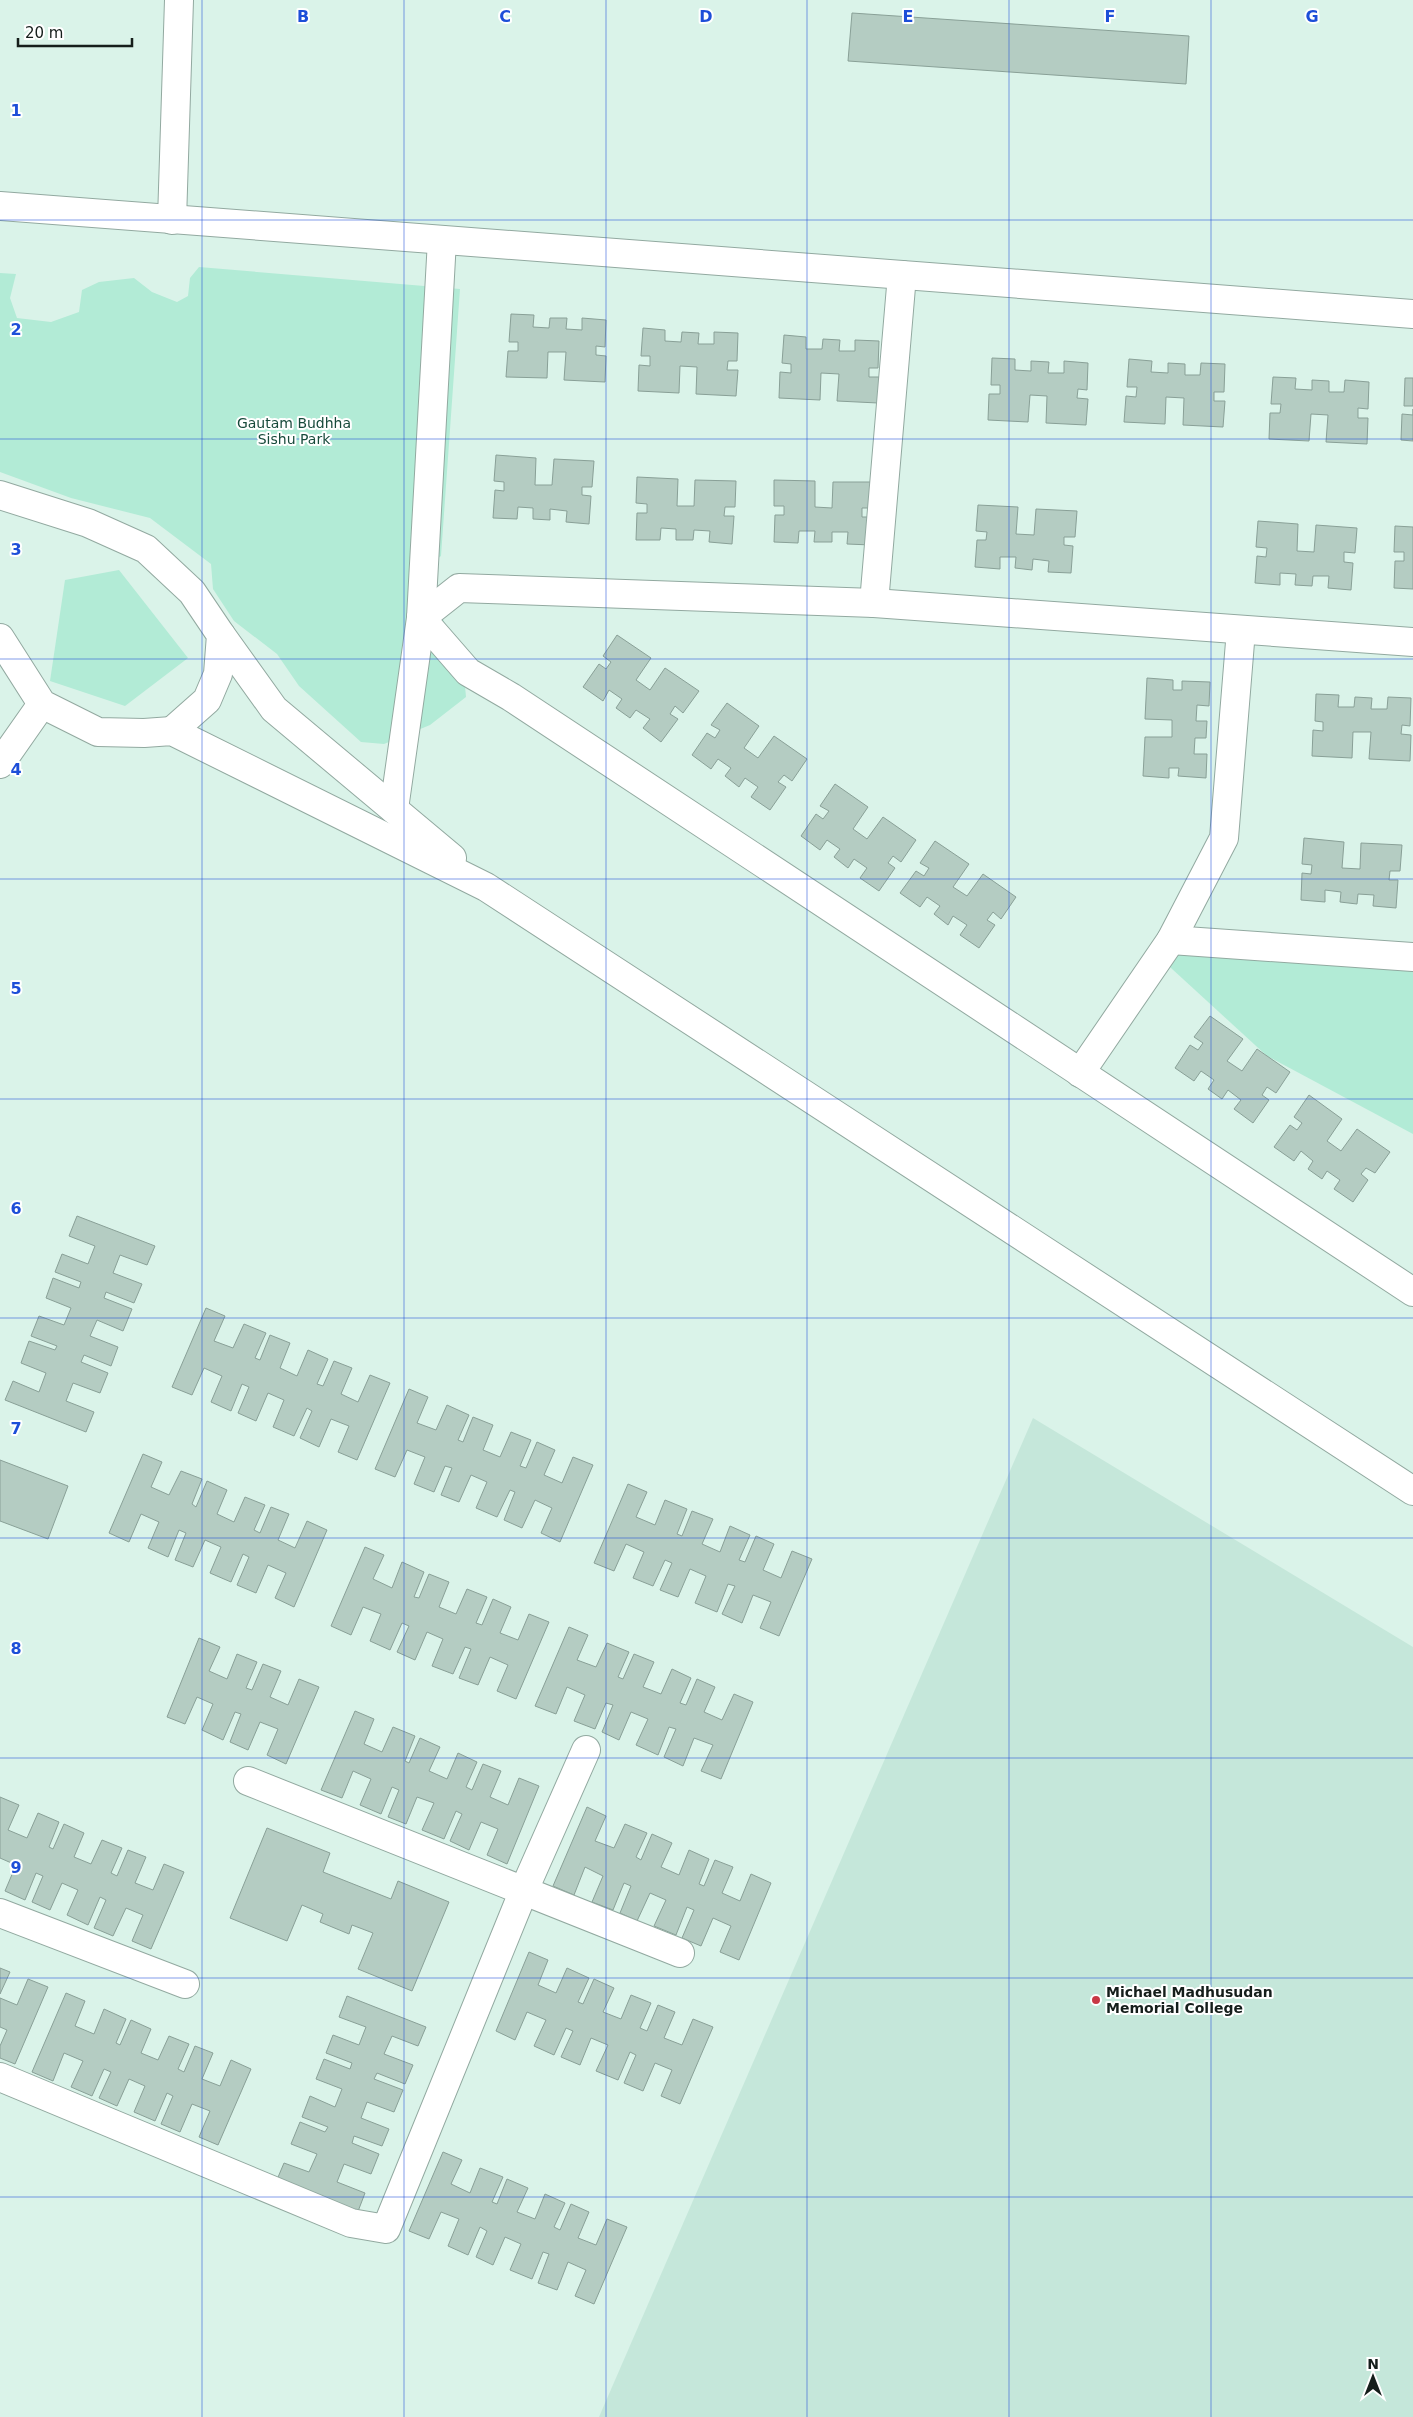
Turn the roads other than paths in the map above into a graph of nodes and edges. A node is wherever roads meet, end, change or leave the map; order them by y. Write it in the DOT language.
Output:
graph roads {
  1 [pos="179,0"];
  2 [pos="0,206"];
  3 [pos="172,220"];
  4 [pos="442,240"];
  5 [pos="902,275"];
  6 [pos="1413,314"];
  7 [pos="0,495"];
  8 [pos="874,603"];
  9 [pos="421,618"];
  10 [pos="1240,630"];
  11 [pos="221,635"];
  12 [pos="0,638"];
  13 [pos="1413,642"];
  14 [pos="42,704"];
  15 [pos="172,731"];
  16 [pos="0,764"];
  17 [pos="394,809"];
  18 [pos="486,887"];
  19 [pos="1171,940"];
  20 [pos="1413,957"];
  21 [pos="1080,1073"];
  22 [pos="1413,1292"];
  23 [pos="1413,1491"];
  24 [pos="586,1750"];
  25 [pos="248,1781"];
  26 [pos="524,1890"];
  27 [pos="0,1913"];
  28 [pos="680,1953"];
  29 [pos="185,1984"];
  30 [pos="0,2077"];
  1 -- 3 [label="street"];
  2 -- 3 [label="street"];
  3 -- 4 [label="street"];
  4 -- 5 [label="street"];
  4 -- 9 [label="street"];
  5 -- 6 [label="street"];
  5 -- 8 [label="street"];
  7 -- 11 [label="street"];
  8 -- 9 [label="street"];
  8 -- 10 [label="street"];
  9 -- 17 [label="street"];
  9 -- 21 [label="street"];
  10 -- 13 [label="street"];
  10 -- 19 [label="street"];
  11 -- 15 [label="street"];
  11 -- 17 [label="street"];
  12 -- 14 [label="street"];
  14 -- 15 [label="street"];
  14 -- 16 [label="street"];
  15 -- 18 [label="street"];
  17 -- 18 [label="street"];
  18 -- 23 [label="street"];
  19 -- 20 [label="street"];
  19 -- 21 [label="street"];
  21 -- 22 [label="street"];
  24 -- 26 [label="street"];
  25 -- 26 [label="street"];
  26 -- 28 [label="street"];
  26 -- 30 [label="street"];
  27 -- 29 [label="street"];
}
